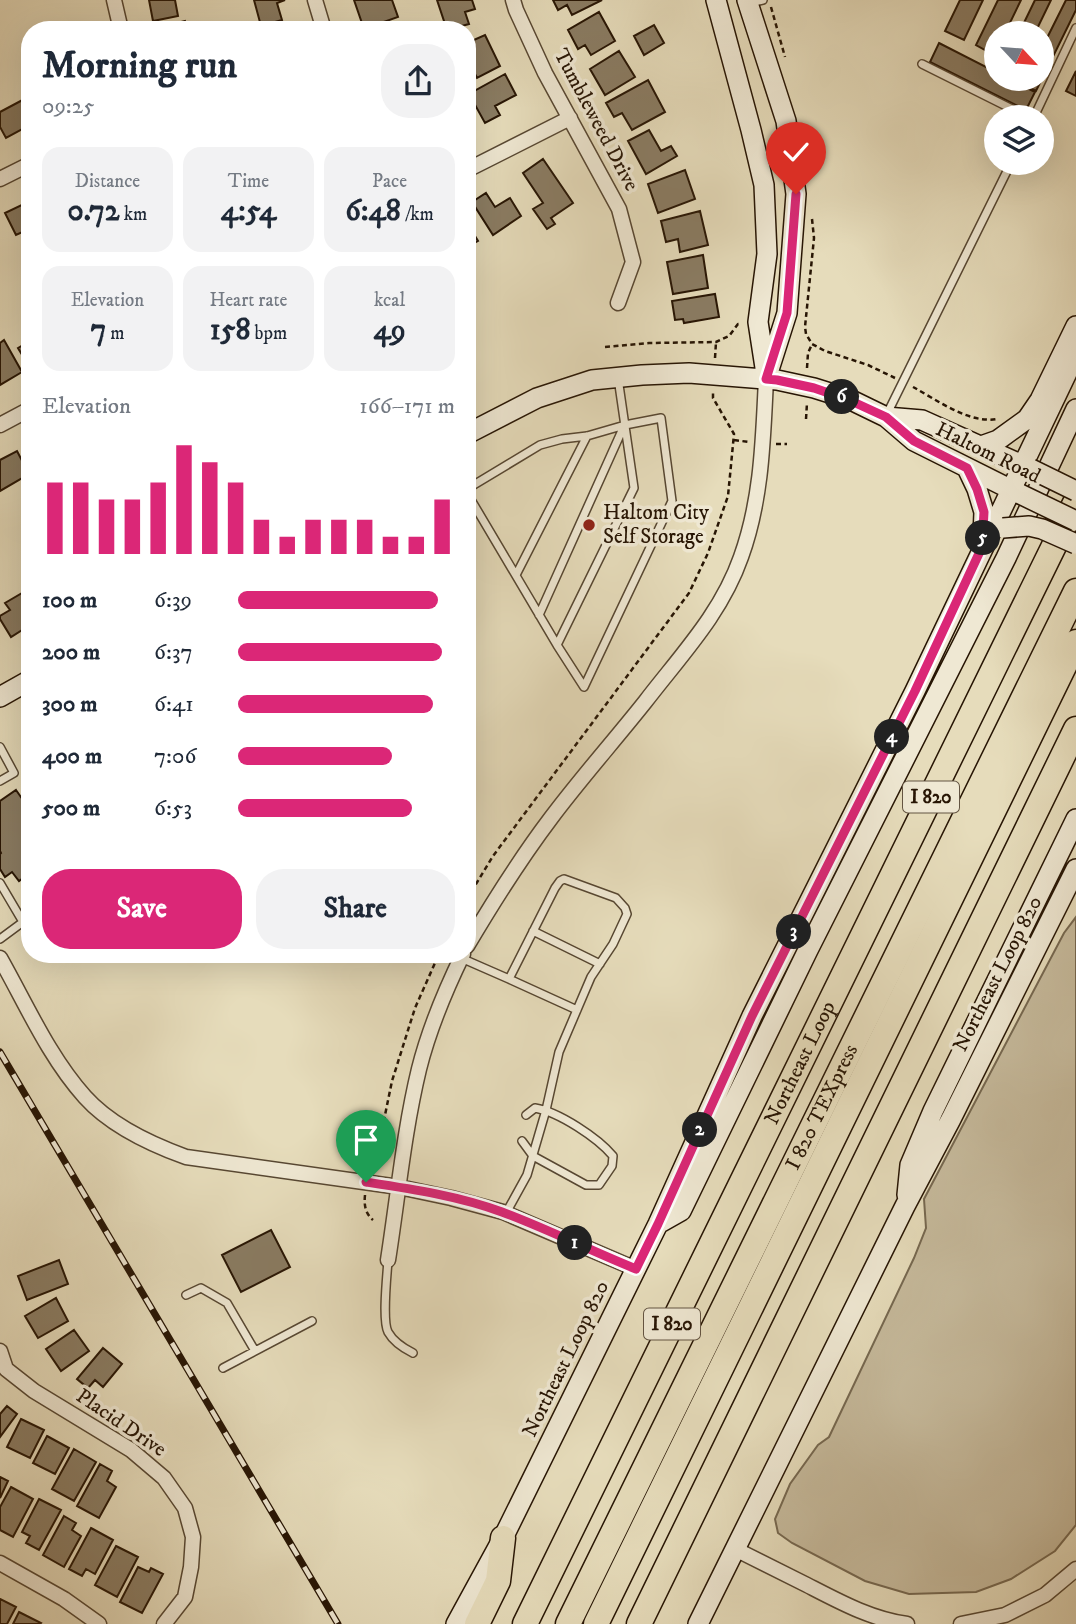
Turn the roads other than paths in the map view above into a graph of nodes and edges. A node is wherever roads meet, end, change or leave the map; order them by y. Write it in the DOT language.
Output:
graph roads {
  1 [pos="114,0"];
  2 [pos="316,0"];
  3 [pos="513,0"];
  4 [pos="753,1"];
  5 [pos="718,7"];
  6 [pos="119,21"];
  7 [pos="322,21"];
  8 [pos="1076,27"];
  9 [pos="922,64"];
  10 [pos="1004,105"];
  11 [pos="1040,105"];
  12 [pos="570,118"];
  13 [pos="476,165"];
  14 [pos="21,168"];
  15 [pos="1005,175"];
  16 [pos="0,179"];
  17 [pos="618,303"];
  18 [pos="1076,326"];
  19 [pos="1076,354"];
  20 [pos="618,377"];
  21 [pos="766,379"];
  22 [pos="1076,410"];
  23 [pos="21,414"];
  24 [pos="886,417"];
  25 [pos="0,425"];
  26 [pos="625,425"];
  27 [pos="476,429"];
  28 [pos="587,436"];
  29 [pos="981,446"];
  30 [pos="967,468"];
  31 [pos="1027,468"];
  32 [pos="476,485"];
  33 [pos="1076,491"];
  34 [pos="1015,492"];
  35 [pos="1076,501"];
  36 [pos="476,506"];
  37 [pos="1076,521"];
  38 [pos="1076,544"];
  39 [pos="982,547"];
  40 [pos="516,575"];
  41 [pos="1076,591"];
  42 [pos="539,615"];
  43 [pos="1076,642"];
  44 [pos="557,645"];
  45 [pos="21,685"];
  46 [pos="0,697"];
  47 [pos="1076,729"];
  48 [pos="0,747"];
  49 [pos="0,781"];
  50 [pos="1076,820"];
  51 [pos="1076,869"];
  52 [pos="0,883"];
  53 [pos="21,919"];
  54 [pos="21,923"];
  55 [pos="533,931"];
  56 [pos="476,932"];
  57 [pos="0,939"];
  58 [pos="0,958"];
  59 [pos="476,960"];
  60 [pos="460,963"];
  61 [pos="600,964"];
  62 [pos="509,979"];
  63 [pos="577,1010"];
  64 [pos="546,1110"];
  65 [pos="526,1115"];
  66 [pos="522,1141"];
  67 [pos="533,1156"];
  68 [pos="400,1187"];
  69 [pos="905,1206"];
  70 [pos="505,1214"];
  71 [pos="658,1224"];
  72 [pos="388,1259"];
  73 [pos="636,1269"];
  74 [pos="186,1295"];
  75 [pos="312,1321"];
  76 [pos="0,1351"];
  77 [pos="255,1351"];
  78 [pos="414,1353"];
  79 [pos="223,1368"];
  80 [pos="3,1371"];
  81 [pos="503,1538"];
  82 [pos="735,1549"];
  83 [pos="0,1563"];
  84 [pos="1076,1569"];
  85 [pos="898,1623"];
  86 [pos="99,1624"];
  87 [pos="164,1624"];
  88 [pos="456,1624"];
  89 [pos="477,1624"];
  90 [pos="525,1624"];
  91 [pos="568,1624"];
  92 [pos="596,1624"];
  93 [pos="639,1624"];
  94 [pos="698,1624"];
  95 [pos="961,1624"];
  1 -- 6 [label="street"];
  2 -- 7 [label="street"];
  3 -- 12 [label="street, Tumbleweed Drive"];
  4 -- 5 [label="main road"];
  4 -- 21 [label="main road"];
  5 -- 21 [label="main road"];
  8 -- 11 [label="lane"];
  9 -- 10 [label="lane"];
  12 -- 13 [label="street"];
  12 -- 17 [label="street, Tumbleweed Drive"];
  14 -- 16 [label="street"];
  15 -- 24 [label="lane"];
  18 -- 29 [label="main road"];
  19 -- 31 [label="main road, Northeast Loop 820"];
  20 -- 21 [label="main road, Haltom Road"];
  20 -- 26 [label="lane"];
  20 -- 27 [label="main road, Haltom Road"];
  21 -- 24 [label="main road, Haltom Road"];
  21 -- 56 [label="street"];
  22 -- 71 [label="main road"];
  23 -- 25 [label="street"];
  24 -- 29 [label="main road, Haltom Road"];
  24 -- 30 [label="main road, Haltom Road"];
  26 -- 28 [label="lane"];
  26 -- 42 [label="lane"];
  26 -- 44 [label="lane"];
  26 -- 44 [label="lane"];
  28 -- 32 [label="lane"];
  28 -- 40 [label="lane"];
  29 -- 31 [label="main road, Haltom Road"];
  30 -- 34 [label="main road, Haltom Road"];
  30 -- 39 [label="main road"];
  31 -- 33 [label="main road, Haltom Road, bridge"];
  31 -- 34 [label="main road, Northeast Loop 820"];
  34 -- 37 [label="main road, Haltom Road, bridge"];
  34 -- 39 [label="main road, Northeast Loop 820"];
  35 -- 90 [label="highway, Northeast Loop / I 820"];
  36 -- 40 [label="lane"];
  38 -- 39 [label="main road, bridge"];
  39 -- 71 [label="main road, Northeast Loop 820"];
  40 -- 42 [label="lane"];
  41 -- 91 [label="highway, I 820 TEXpress"];
  42 -- 44 [label="lane"];
  43 -- 92 [label="highway, I 820 TEXpress"];
  45 -- 46 [label="main road"];
  47 -- 93 [label="highway"];
  48 -- 49 [label="lane"];
  50 -- 69 [label="main road"];
  51 -- 69 [label="main road, Northeast Loop 820"];
  52 -- 53 [label="lane"];
  54 -- 57 [label="lane"];
  55 -- 61 [label="lane"];
  55 -- 61 [label="lane"];
  55 -- 62 [label="lane"];
  58 -- 68 [label="street"];
  59 -- 62 [label="lane"];
  60 -- 68 [label="street"];
  61 -- 63 [label="lane"];
  62 -- 63 [label="lane"];
  63 -- 64 [label="lane"];
  64 -- 65 [label="lane"];
  64 -- 67 [label="lane"];
  64 -- 67 [label="lane"];
  66 -- 67 [label="lane"];
  67 -- 70 [label="lane"];
  68 -- 70 [label="street"];
  68 -- 72 [label="street"];
  69 -- 82 [label="main road, Northeast Loop 820"];
  70 -- 73 [label="street"];
  71 -- 73 [label="main road, Northeast Loop 820"];
  72 -- 78 [label="lane"];
  73 -- 81 [label="main road, Northeast Loop 820"];
  74 -- 77 [label="lane"];
  75 -- 77 [label="lane"];
  76 -- 80 [label="street, Placid Drive"];
  77 -- 79 [label="lane"];
  80 -- 87 [label="street, Placid Drive"];
  81 -- 88 [label="main road, Northeast Loop 820"];
  81 -- 89 [label="highway"];
  82 -- 85 [label="street"];
  82 -- 94 [label="main road, Northeast Loop 820"];
  83 -- 86 [label="street"];
  84 -- 95 [label="street"];
}
